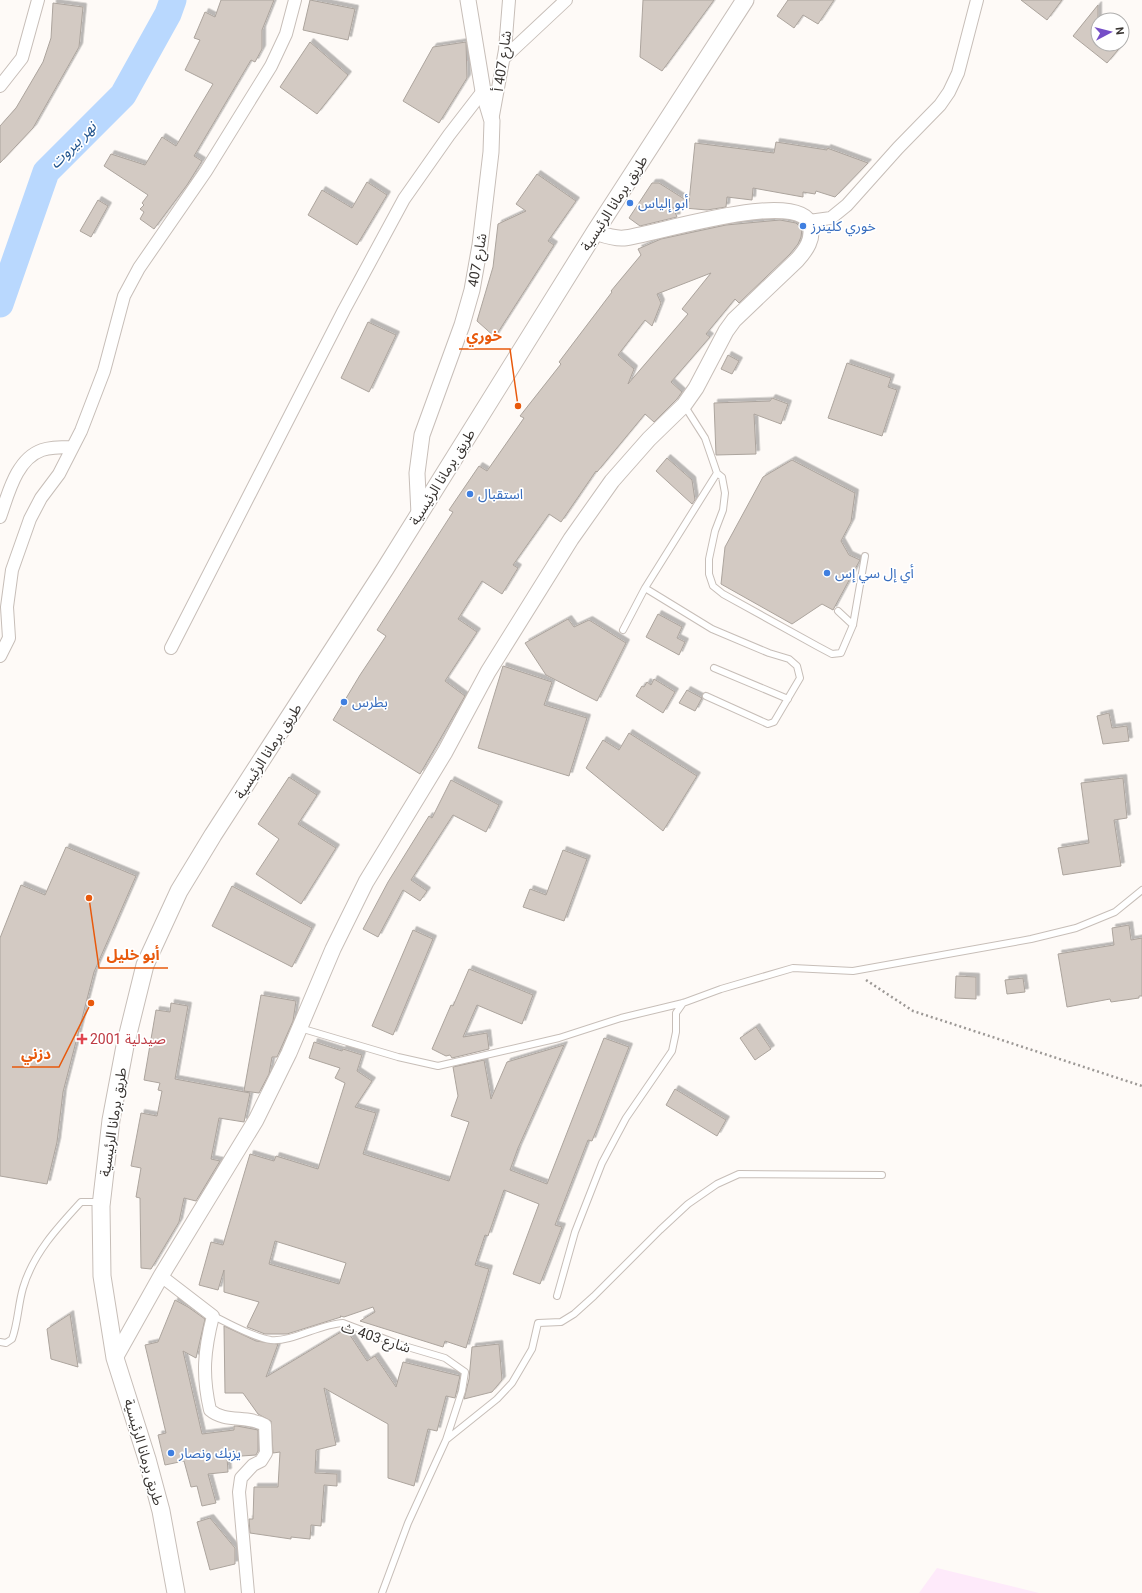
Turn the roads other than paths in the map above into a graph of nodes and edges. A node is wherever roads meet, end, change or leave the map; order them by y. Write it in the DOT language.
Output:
graph roads {
  1 [pos="38,0"];
  2 [pos="296,0"];
  3 [pos="468,0"];
  4 [pos="509,0"];
  5 [pos="566,0"];
  6 [pos="745,0"];
  7 [pos="977,0"];
  8 [pos="504,58"];
  9 [pos="0,86"];
  10 [pos="483,91"];
  11 [pos="492,121"];
  12 [pos="809,221"];
  13 [pos="595,232"];
  14 [pos="684,405"];
  15 [pos="72,447"];
  16 [pos="717,473"];
  17 [pos="419,514"];
  18 [pos="0,517"];
  19 [pos="866,556"];
  20 [pos="645,588"];
  21 [pos="7,607"];
  22 [pos="838,611"];
  23 [pos="0,621"];
  24 [pos="853,625"];
  25 [pos="623,630"];
  26 [pos="171,648"];
  27 [pos="0,656"];
  28 [pos="714,668"];
  29 [pos="706,696"];
  30 [pos="788,699"];
  31 [pos="1142,890"];
  32 [pos="683,1003"];
  33 [pos="300,1028"];
  34 [pos="882,1175"];
  35 [pos="101,1202"];
  36 [pos="161,1276"];
  37 [pos="557,1296"];
  38 [pos="213,1316"];
  39 [pos="0,1342"];
  40 [pos="115,1358"];
  41 [pos="446,1440"];
  42 [pos="176,1593"];
  43 [pos="248,1593"];
  44 [pos="382,1593"];
  1 -- 9 [label="street"];
  2 -- 15 [label="street"];
  3 -- 10 [label="street, شارع 407"];
  4 -- 8 [label="street, شارع 407 أ"];
  5 -- 8 [label="street"];
  6 -- 13 [label="main road, طريق برمانا الرئيسية"];
  7 -- 12 [label="street"];
  8 -- 11 [label="street, شارع 407 أ"];
  10 -- 11 [label="street, شارع 407"];
  10 -- 26 [label="street"];
  11 -- 17 [label="street, شارع 407"];
  12 -- 13 [label="street"];
  12 -- 14 [label="street"];
  13 -- 17 [label="main road, طريق برمانا الرئيسية"];
  14 -- 16 [label="lane"];
  14 -- 33 [label="street"];
  15 -- 18 [label="street"];
  15 -- 21 [label="street"];
  16 -- 20 [label="lane"];
  16 -- 24 [label="lane"];
  17 -- 35 [label="main road, طريق برمانا الرئيسية"];
  19 -- 24 [label="lane"];
  20 -- 25 [label="lane"];
  20 -- 30 [label="lane"];
  21 -- 23 [label="street"];
  21 -- 27 [label="street"];
  22 -- 24 [label="lane"];
  28 -- 30 [label="lane"];
  29 -- 30 [label="lane"];
  31 -- 32 [label="lane"];
  32 -- 33 [label="lane"];
  32 -- 37 [label="lane"];
  33 -- 36 [label="street"];
  34 -- 41 [label="lane"];
  35 -- 39 [label="lane"];
  35 -- 40 [label="main road, طريق برمانا الرئيسية"];
  36 -- 38 [label="street, شارع 403 ث"];
  36 -- 40 [label="street"];
  38 -- 41 [label="lane, شارع 403 ث"];
  38 -- 43 [label="street"];
  40 -- 42 [label="main road, طريق برمانا الرئيسية"];
  41 -- 44 [label="lane"];
}
